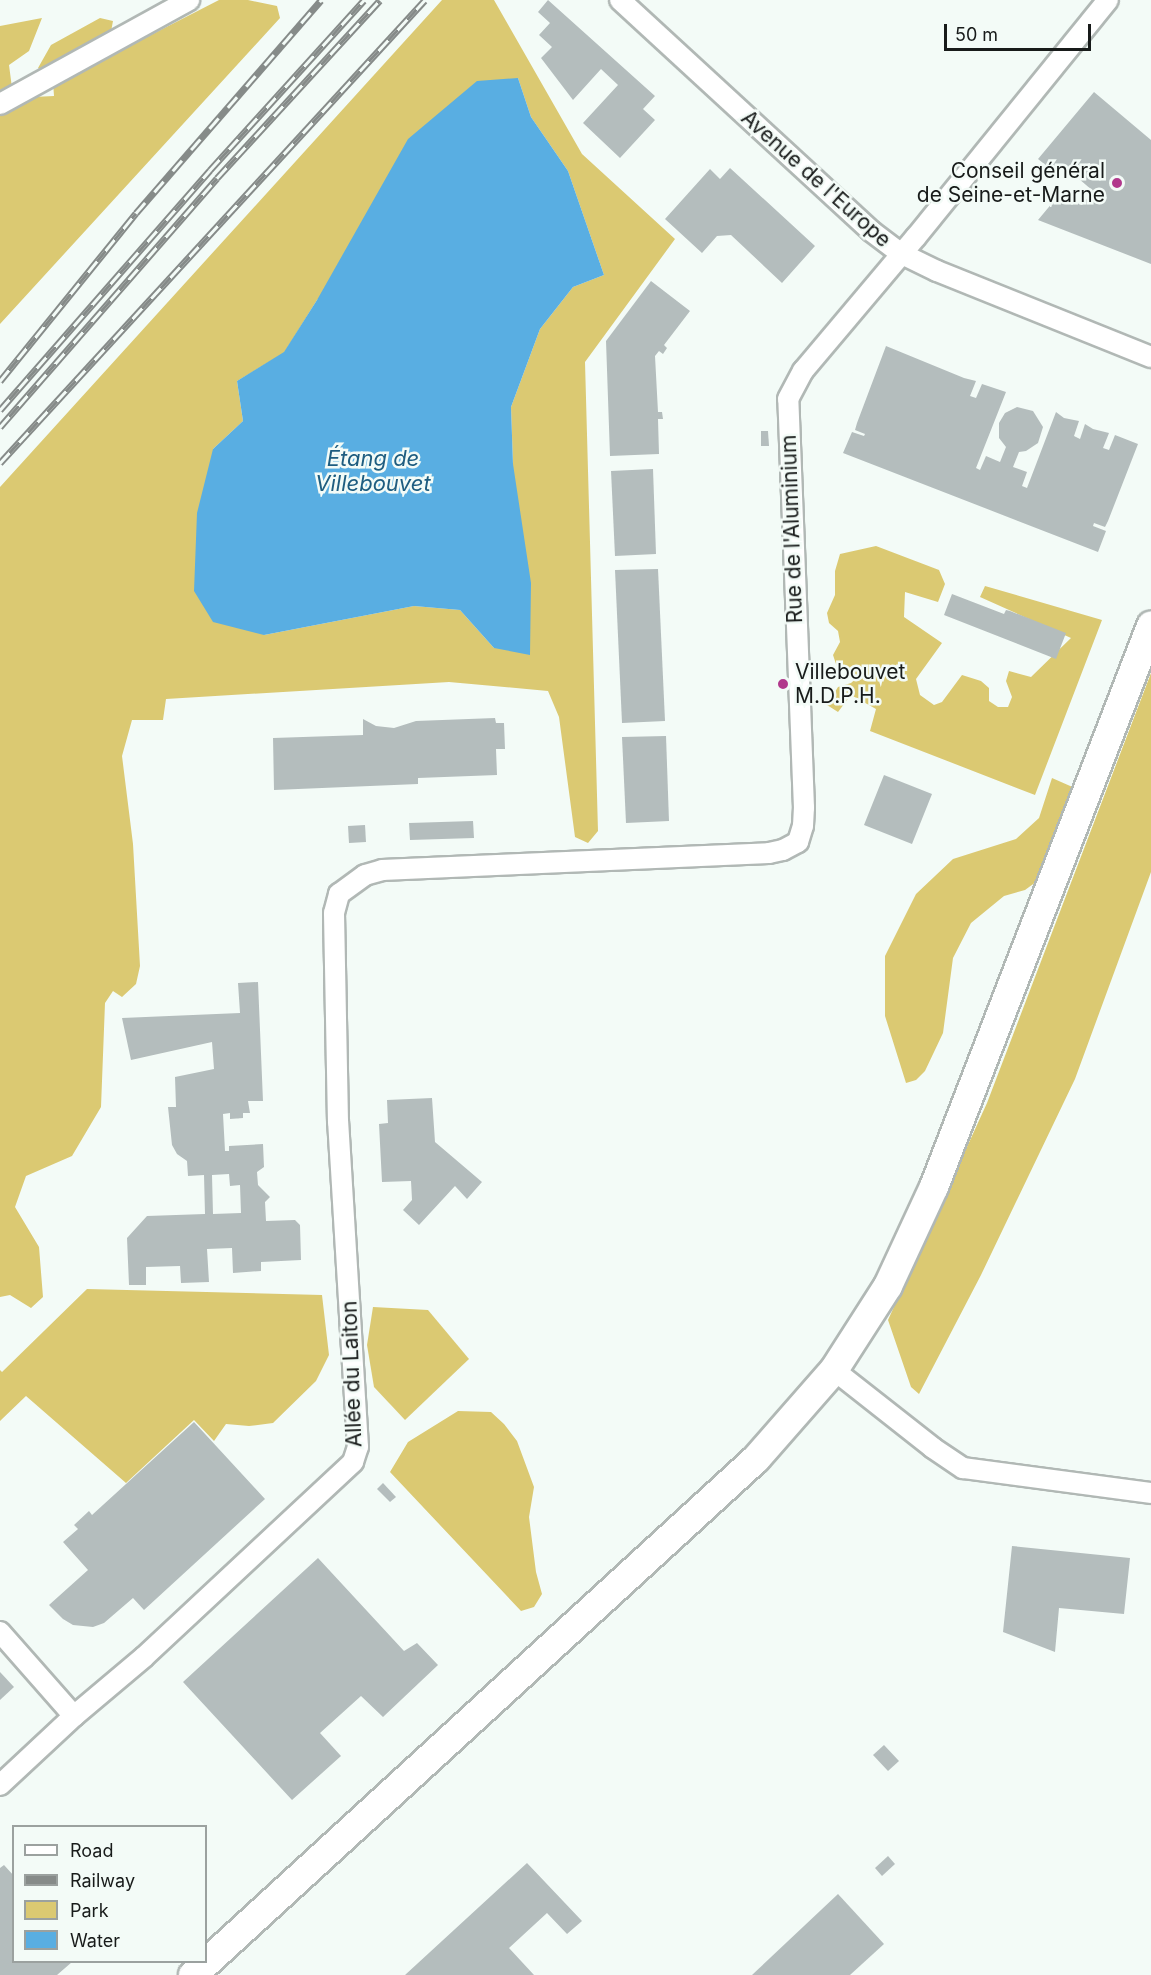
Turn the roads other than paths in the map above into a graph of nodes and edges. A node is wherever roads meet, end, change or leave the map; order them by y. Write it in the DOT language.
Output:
graph roads {
  1 [pos="189,0"];
  2 [pos="620,0"];
  3 [pos="1108,0"];
  4 [pos="0,104"];
  5 [pos="900,254"];
  6 [pos="1148,355"];
  7 [pos="1151,626"];
  8 [pos="381,870"];
  9 [pos="834,1370"];
  10 [pos="1151,1493"];
  11 [pos="0,1632"];
  12 [pos="74,1716"];
  13 [pos="0,1785"];
  14 [pos="207,1962"];
  15 [pos="206,1963"];
  16 [pos="193,1975"];
  1 -- 4 [label="street"];
  2 -- 5 [label="street, Avenue de l'Europe"];
  3 -- 5 [label="street, Rue de l'Aluminium"];
  5 -- 6 [label="street, Avenue de l'Europe"];
  5 -- 8 [label="street, Rue de l'Aluminium"];
  7 -- 9 [label="street"];
  8 -- 12 [label="street, Allée du Laiton"];
  9 -- 10 [label="street"];
  9 -- 14 [label="street"];
  11 -- 12 [label="street"];
  12 -- 13 [label="street, Allée du Laiton"];
  15 -- 16 [label="street"];
}
